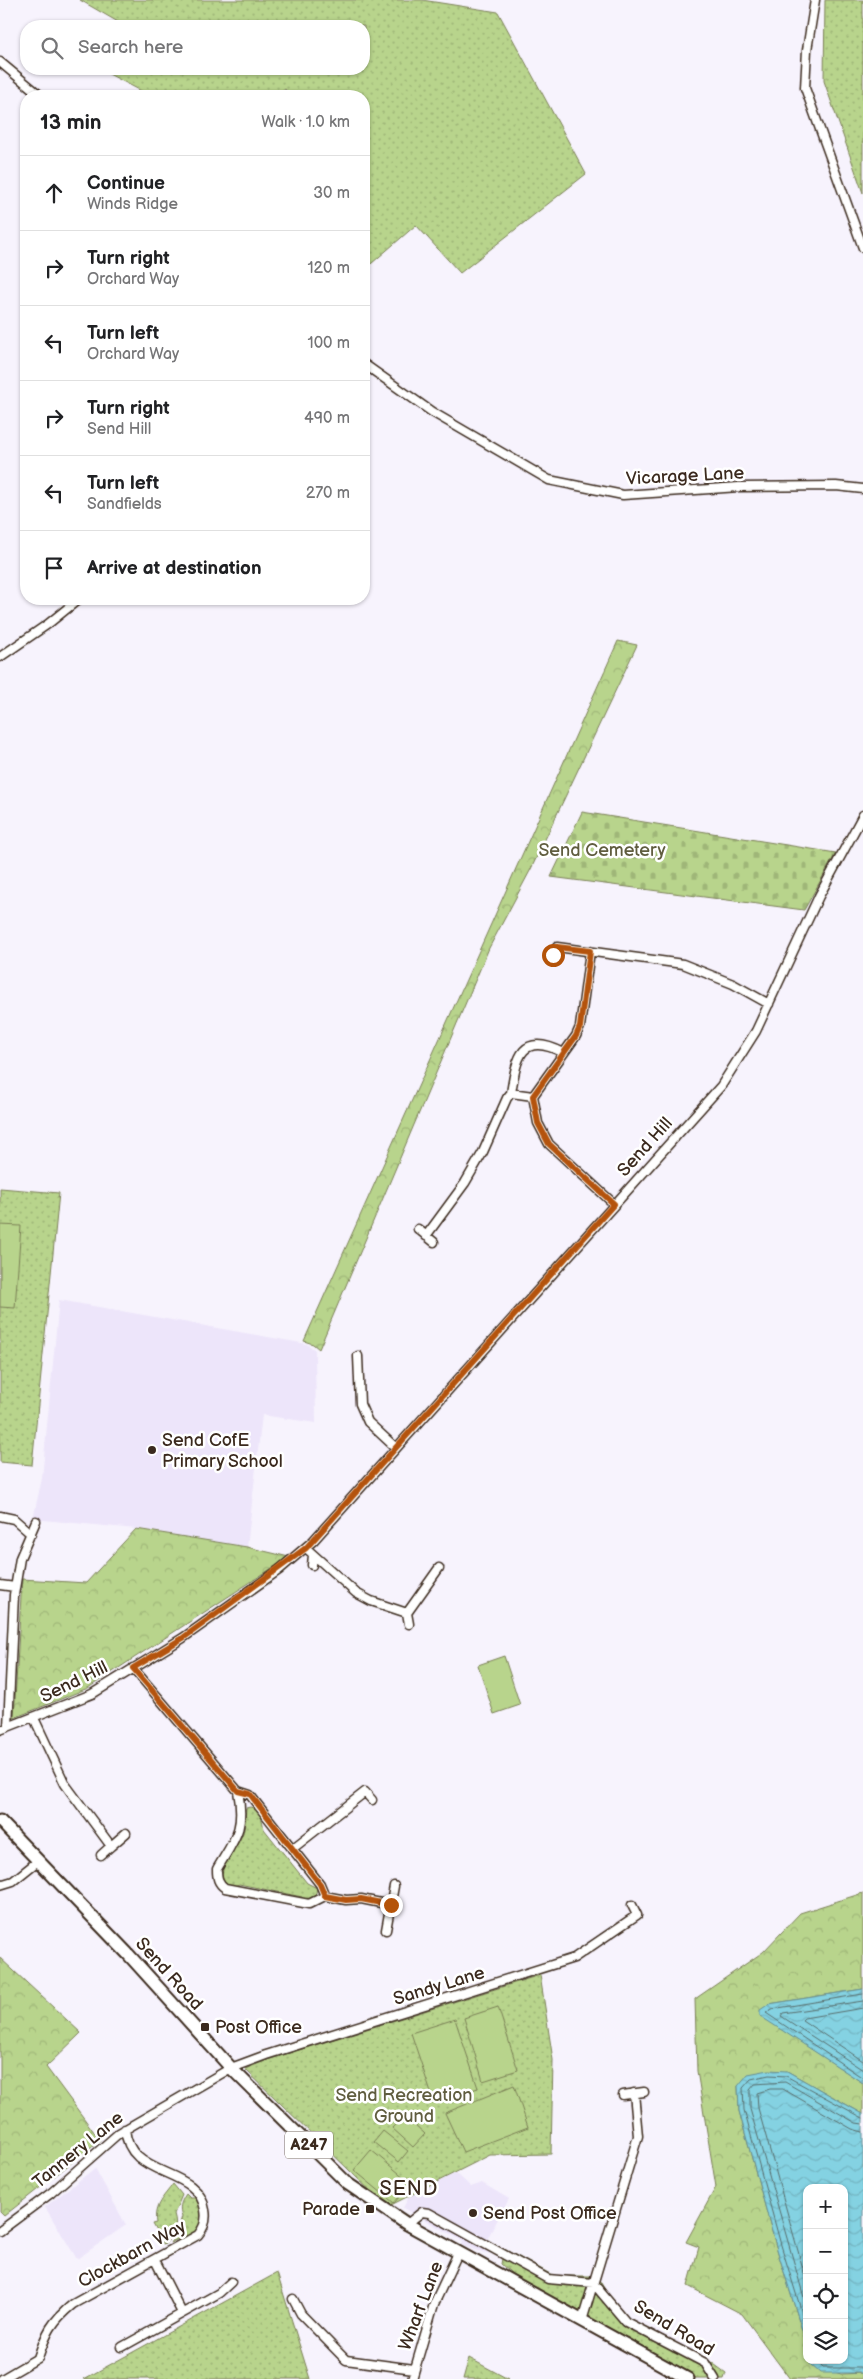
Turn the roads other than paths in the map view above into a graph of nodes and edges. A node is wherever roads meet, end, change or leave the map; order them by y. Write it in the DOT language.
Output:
graph roads {
  1 [pos="815,0"];
  2 [pos="0,62"];
  3 [pos="34,90"];
  4 [pos="863,248"];
  5 [pos="370,368"];
  6 [pos="863,489"];
  7 [pos="72,605"];
  8 [pos="0,657"];
  9 [pos="863,815"];
  10 [pos="590,951"];
  11 [pos="553,955"];
  12 [pos="768,1004"];
  13 [pos="564,1053"];
  14 [pos="511,1093"];
  15 [pos="533,1096"];
  16 [pos="614,1204"];
  17 [pos="418,1229"];
  18 [pos="426,1236"];
  19 [pos="434,1242"];
  20 [pos="358,1356"];
  21 [pos="396,1448"];
  22 [pos="0,1516"];
  23 [pos="36,1521"];
  24 [pos="31,1534"];
  25 [pos="306,1548"];
  26 [pos="313,1555"];
  27 [pos="312,1565"];
  28 [pos="439,1568"];
  29 [pos="0,1585"];
  30 [pos="15,1586"];
  31 [pos="407,1613"];
  32 [pos="409,1624"];
  33 [pos="133,1668"];
  34 [pos="34,1718"];
  35 [pos="8,1727"];
  36 [pos="0,1730"];
  37 [pos="359,1784"];
  38 [pos="238,1791"];
  39 [pos="365,1792"];
  40 [pos="372,1800"];
  41 [pos="0,1821"];
  42 [pos="126,1833"];
  43 [pos="110,1846"];
  44 [pos="292,1849"];
  45 [pos="101,1855"];
  46 [pos="38,1861"];
  47 [pos="0,1885"];
  48 [pos="394,1886"];
  49 [pos="325,1896"];
  50 [pos="391,1905"];
  51 [pos="632,1906"];
  52 [pos="386,1930"];
  53 [pos="231,2068"];
  54 [pos="644,2092"];
  55 [pos="634,2093"];
  56 [pos="622,2095"];
  57 [pos="125,2129"];
  58 [pos="407,2224"];
  59 [pos="0,2231"];
  60 [pos="458,2253"];
  61 [pos="155,2260"];
  62 [pos="231,2282"];
  63 [pos="594,2283"];
  64 [pos="304,2302"];
  65 [pos="182,2313"];
  66 [pos="582,2321"];
  67 [pos="122,2346"];
  68 [pos="414,2369"];
  69 [pos="2,2379"];
  70 [pos="412,2379"];
  71 [pos="687,2379"];
  72 [pos="715,2379"];
  1 -- 4 [label="street"];
  2 -- 3 [label="street"];
  5 -- 6 [label="street, Vicarage Lane"];
  7 -- 8 [label="street"];
  9 -- 12 [label="street, Send Hill"];
  10 -- 11 [label="street"];
  10 -- 12 [label="street"];
  10 -- 13 [label="street"];
  12 -- 16 [label="street, Send Hill"];
  13 -- 14 [label="street"];
  13 -- 15 [label="street"];
  14 -- 15 [label="street"];
  14 -- 18 [label="street"];
  15 -- 16 [label="street"];
  16 -- 21 [label="street, Send Hill"];
  17 -- 18 [label="street"];
  18 -- 19 [label="street"];
  20 -- 21 [label="street"];
  21 -- 25 [label="street, Send Hill"];
  22 -- 24 [label="street"];
  23 -- 24 [label="street"];
  24 -- 30 [label="street"];
  25 -- 26 [label="street"];
  25 -- 33 [label="street, Send Hill"];
  26 -- 27 [label="street"];
  26 -- 31 [label="street"];
  28 -- 31 [label="street"];
  29 -- 30 [label="street"];
  30 -- 35 [label="street"];
  31 -- 32 [label="street"];
  33 -- 34 [label="street, Send Hill"];
  33 -- 38 [label="street"];
  34 -- 35 [label="street, Send Hill"];
  34 -- 43 [label="street"];
  35 -- 36 [label="street, Send Hill"];
  37 -- 39 [label="street"];
  38 -- 44 [label="street"];
  38 -- 49 [label="street"];
  39 -- 40 [label="street"];
  39 -- 44 [label="street"];
  41 -- 46 [label="main road, Send Road / A247"];
  42 -- 43 [label="street"];
  43 -- 45 [label="street"];
  44 -- 49 [label="street"];
  46 -- 47 [label="street"];
  46 -- 53 [label="main road, Send Road / A247"];
  48 -- 50 [label="street"];
  49 -- 50 [label="street"];
  50 -- 52 [label="street"];
  51 -- 53 [label="street, Sandy Lane"];
  53 -- 57 [label="street, Tannery Lane"];
  53 -- 58 [label="main road, Send Road / A247"];
  54 -- 55 [label="street"];
  55 -- 56 [label="street"];
  55 -- 63 [label="street"];
  57 -- 59 [label="street, Tannery Lane"];
  57 -- 61 [label="street, Clockbarn Way"];
  58 -- 60 [label="main road, Send Road / A247"];
  58 -- 63 [label="street"];
  60 -- 66 [label="main road, Send Road / A247"];
  60 -- 68 [label="street, Wharf Lane"];
  61 -- 65 [label="street"];
  61 -- 69 [label="street, Clockbarn Way"];
  62 -- 65 [label="street"];
  63 -- 66 [label="street"];
  63 -- 72 [label="street, Send Road"];
  64 -- 68 [label="street, Wharf Lane"];
  65 -- 67 [label="street"];
  66 -- 71 [label="main road, Send Road / A247"];
  68 -- 70 [label="street, Wharf Lane"];
}
